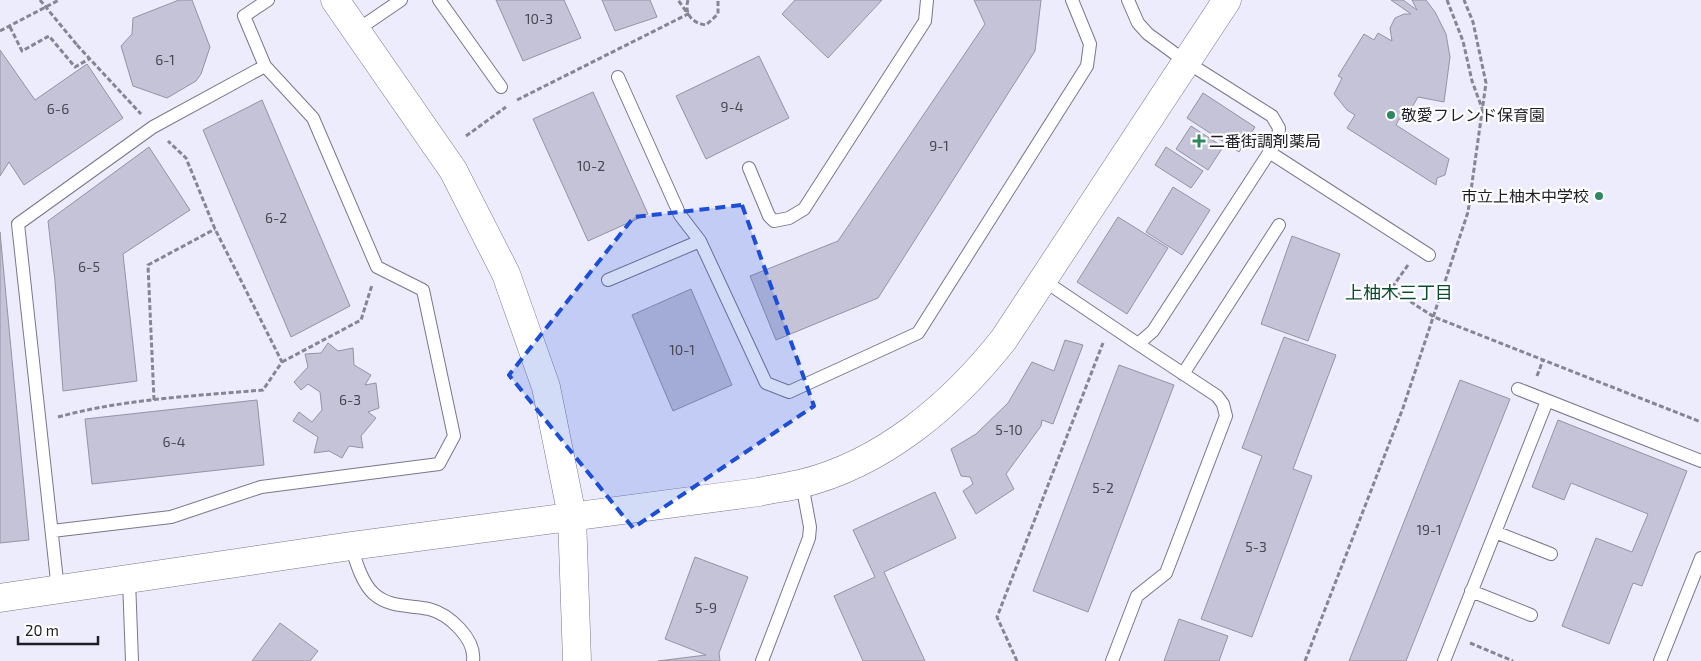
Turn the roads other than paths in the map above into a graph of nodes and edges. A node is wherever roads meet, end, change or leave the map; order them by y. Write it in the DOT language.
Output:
graph roads {
  1 [pos="268,0"];
  2 [pos="335,0"];
  3 [pos="401,0"];
  4 [pos="439,0"];
  5 [pos="927,0"];
  6 [pos="1072,0"];
  7 [pos="1128,0"];
  8 [pos="1227,0"];
  9 [pos="357,30"];
  10 [pos="1185,61"];
  11 [pos="266,66"];
  12 [pos="618,77"];
  13 [pos="501,87"];
  14 [pos="1269,152"];
  15 [pos="749,168"];
  16 [pos="1279,225"];
  17 [pos="700,241"];
  18 [pos="1424,252"];
  19 [pos="608,280"];
  20 [pos="1043,280"];
  21 [pos="1138,344"];
  22 [pos="1183,374"];
  23 [pos="1518,389"];
  24 [pos="1547,401"];
  25 [pos="1701,461"];
  26 [pos="802,484"];
  27 [pos="572,516"];
  28 [pos="52,531"];
  29 [pos="1495,532"];
  30 [pos="351,546"];
  31 [pos="1551,554"];
  32 [pos="1701,558"];
  33 [pos="129,580"];
  34 [pos="58,590"];
  35 [pos="1471,591"];
  36 [pos="0,598"];
  37 [pos="1531,615"];
  38 [pos="132,661"];
  39 [pos="473,661"];
  40 [pos="577,661"];
  41 [pos="762,661"];
  42 [pos="1112,661"];
  43 [pos="1444,661"];
  44 [pos="1660,661"];
  1 -- 11 [label="lane"];
  2 -- 9 [label="street"];
  3 -- 9 [label="lane"];
  4 -- 13 [label="lane"];
  5 -- 15 [label="lane"];
  6 -- 17 [label="lane"];
  7 -- 10 [label="lane"];
  8 -- 10 [label="street"];
  9 -- 27 [label="street"];
  10 -- 14 [label="lane"];
  10 -- 20 [label="street"];
  11 -- 28 [label="lane"];
  11 -- 28 [label="lane"];
  12 -- 17 [label="lane"];
  14 -- 18 [label="lane"];
  14 -- 21 [label="lane"];
  16 -- 22 [label="lane"];
  17 -- 19 [label="lane"];
  20 -- 21 [label="lane"];
  20 -- 26 [label="street"];
  21 -- 22 [label="lane"];
  22 -- 42 [label="lane"];
  23 -- 24 [label="lane"];
  24 -- 25 [label="lane"];
  24 -- 29 [label="lane"];
  26 -- 27 [label="street"];
  26 -- 41 [label="lane"];
  27 -- 30 [label="street"];
  27 -- 40 [label="street"];
  28 -- 34 [label="lane"];
  29 -- 31 [label="lane"];
  29 -- 35 [label="lane"];
  30 -- 33 [label="street"];
  30 -- 39 [label="lane"];
  32 -- 44 [label="lane"];
  33 -- 34 [label="street"];
  33 -- 38 [label="lane"];
  34 -- 36 [label="street"];
  35 -- 37 [label="lane"];
  35 -- 43 [label="lane"];
}
